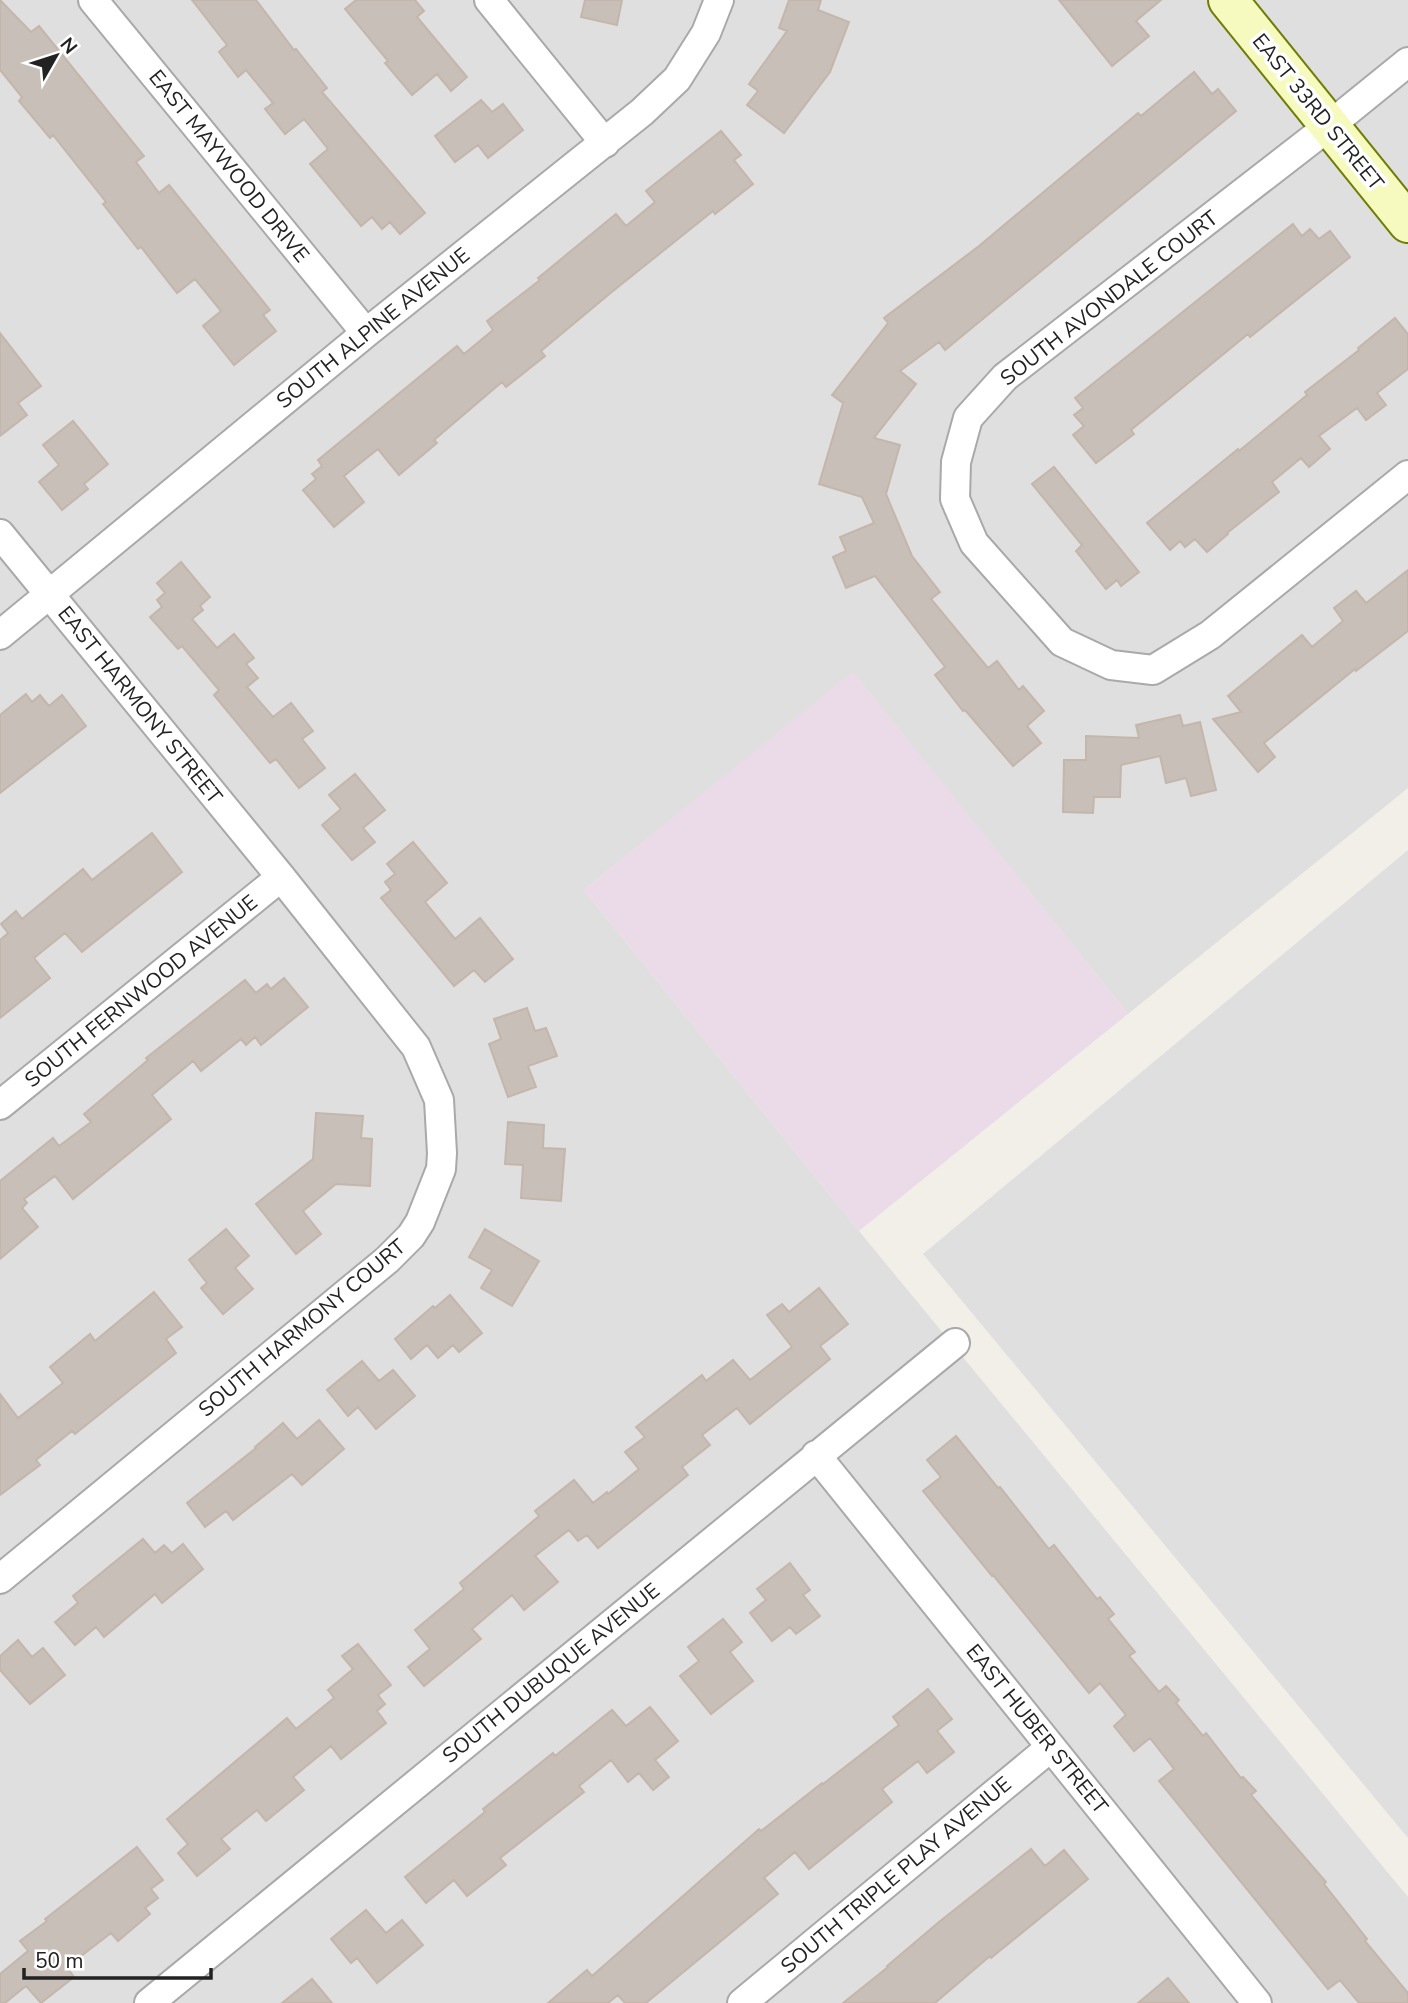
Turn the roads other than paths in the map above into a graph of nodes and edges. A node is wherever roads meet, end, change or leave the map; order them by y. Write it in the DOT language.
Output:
graph roads {
  1 [pos="93,0"];
  2 [pos="489,0"];
  3 [pos="719,0"];
  4 [pos="1228,0"];
  5 [pos="1408,62"];
  6 [pos="1329,126"];
  7 [pos="605,143"];
  8 [pos="1408,223"];
  9 [pos="366,333"];
  10 [pos="1408,475"];
  11 [pos="0,534"];
  12 [pos="49,594"];
  13 [pos="0,635"];
  14 [pos="281,877"];
  15 [pos="0,1105"];
  16 [pos="955,1343"];
  17 [pos="816,1455"];
  18 [pos="0,1579"];
  19 [pos="1051,1747"];
  20 [pos="149,2003"];
  21 [pos="741,2003"];
  22 [pos="1257,2003"];
  1 -- 9 [label="street, EAST MAYWOOD DRIVE"];
  2 -- 7 [label="street"];
  3 -- 7 [label="street, SOUTH ALPINE AVENUE"];
  4 -- 6 [label="street, EAST 33RD STREET"];
  5 -- 6 [label="street, SOUTH AVONDALE COURT"];
  6 -- 8 [label="street, EAST 33RD STREET"];
  6 -- 10 [label="street, SOUTH AVONDALE COURT"];
  7 -- 9 [label="street, SOUTH ALPINE AVENUE"];
  9 -- 12 [label="street, SOUTH ALPINE AVENUE"];
  11 -- 12 [label="street, EAST HARMONY STREET"];
  12 -- 13 [label="street, SOUTH ALPINE AVENUE"];
  12 -- 14 [label="street, EAST HARMONY STREET"];
  14 -- 15 [label="street, SOUTH FERNWOOD AVENUE"];
  14 -- 18 [label="street, SOUTH HARMONY COURT"];
  16 -- 17 [label="street, SOUTH DUBUQUE AVENUE"];
  17 -- 19 [label="street, EAST HUBER STREET"];
  17 -- 20 [label="street, SOUTH DUBUQUE AVENUE"];
  19 -- 21 [label="street, SOUTH TRIPLE PLAY AVENUE"];
  19 -- 22 [label="street, EAST HUBER STREET"];
}
